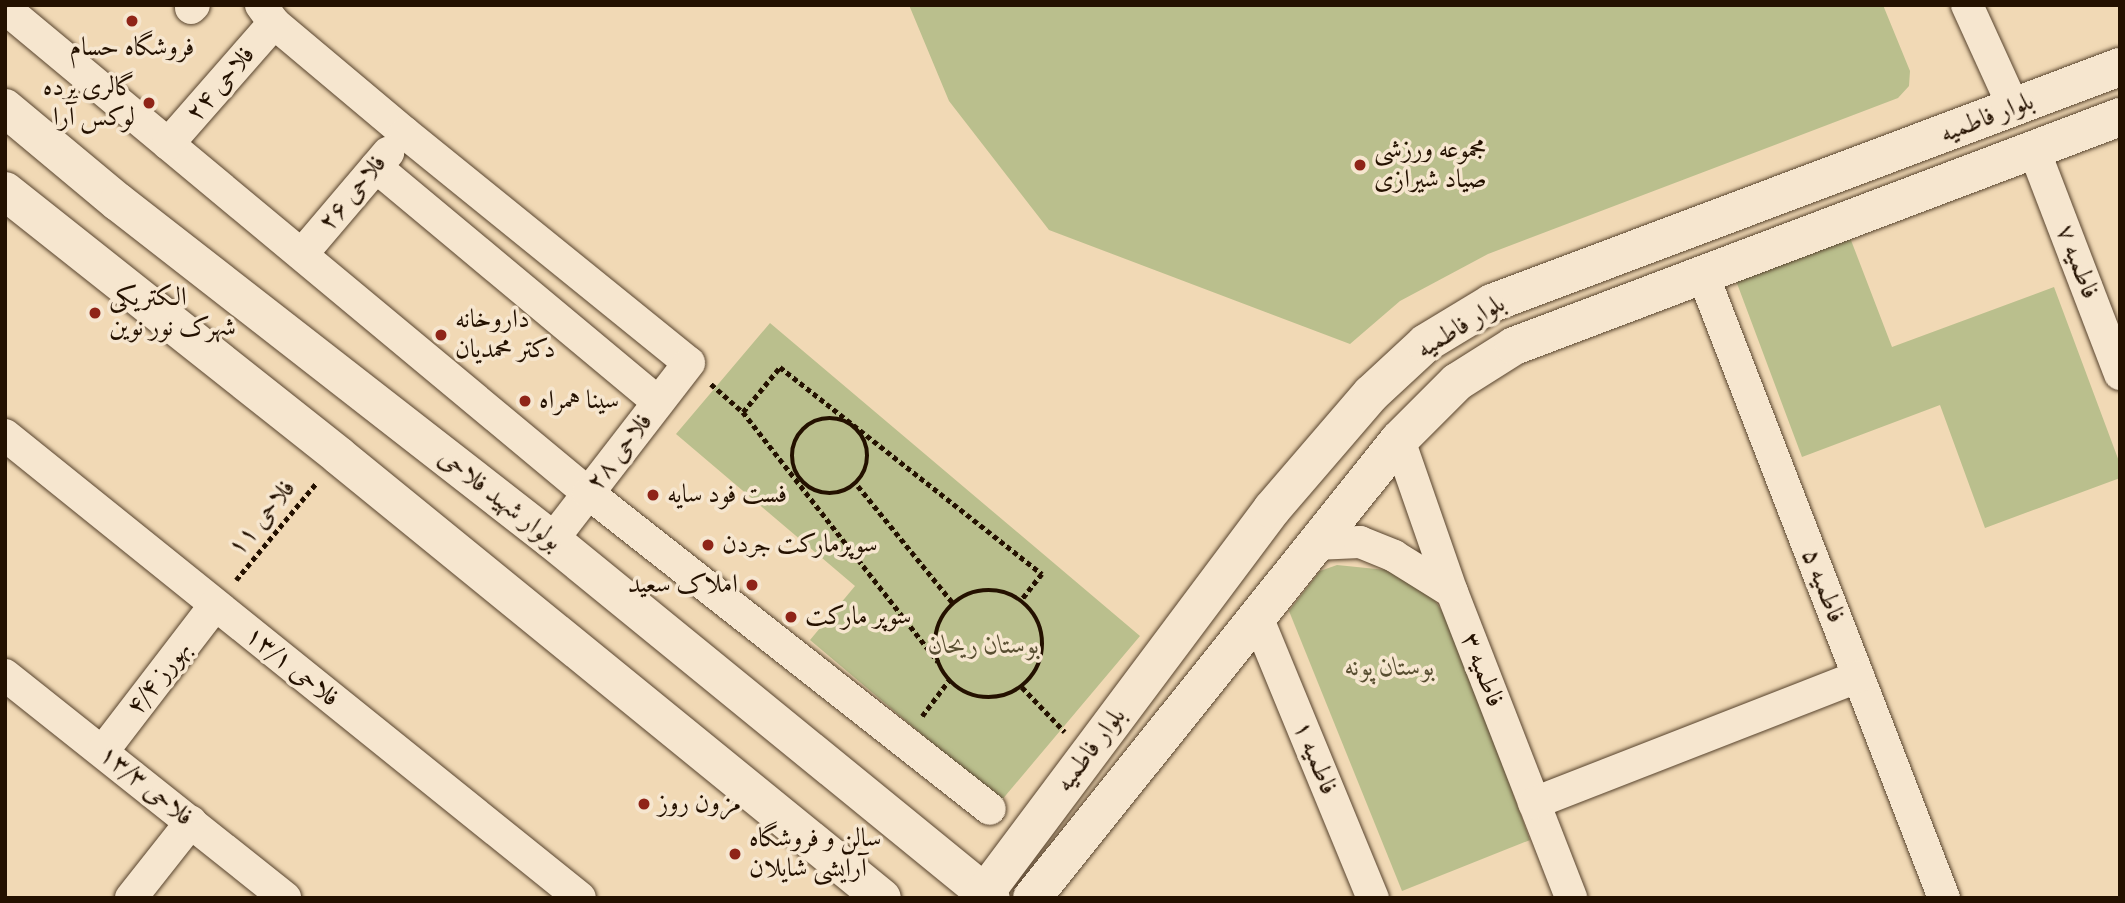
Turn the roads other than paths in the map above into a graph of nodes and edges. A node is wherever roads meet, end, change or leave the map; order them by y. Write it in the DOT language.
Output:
graph roads {
  1 [pos="1967,5"];
  2 [pos="268,14"];
  3 [pos="19,19"];
  4 [pos="2120,67"];
  5 [pos="5,108"];
  6 [pos="2014,108"];
  7 [pos="2120,117"];
  8 [pos="405,133"];
  9 [pos="168,144"];
  10 [pos="2034,150"];
  11 [pos="376,167"];
  12 [pos="5,191"];
  13 [pos="302,254"];
  14 [pos="1703,275"];
  15 [pos="2120,373"];
  16 [pos="658,402"];
  17 [pos="5,435"];
  18 [pos="1399,440"];
  19 [pos="589,493"];
  20 [pos="552,540"];
  21 [pos="1315,544"];
  22 [pos="1452,592"];
  23 [pos="215,605"];
  24 [pos="1257,617"];
  25 [pos="5,675"];
  26 [pos="1858,677"];
  27 [pos="103,751"];
  28 [pos="1534,803"];
  29 [pos="990,809"];
  30 [pos="191,822"];
  31 [pos="985,896"];
  32 [pos="131,898"];
  33 [pos="285,898"];
  34 [pos="580,898"];
  35 [pos="882,898"];
  36 [pos="1032,898"];
  37 [pos="1373,898"];
  38 [pos="1571,898"];
  39 [pos="1944,898"];
  1 -- 6 [label="street"];
  2 -- 8 [label="street"];
  2 -- 9 [label="street, فلاحی ۲۴"];
  3 -- 9 [label="street"];
  4 -- 6 [label="street, بلوار فاطمیه"];
  5 -- 20 [label="street, بولوار شهید فلاحی"];
  6 -- 10 [label="street"];
  6 -- 31 [label="street, بلوار فاطمیه"];
  7 -- 10 [label="street, بلوار فاطمیه"];
  8 -- 11 [label="street, فلاحی ۲۶"];
  8 -- 16 [label="street, فلاحی ۲۸"];
  9 -- 13 [label="street"];
  10 -- 14 [label="street, بلوار فاطمیه"];
  10 -- 15 [label="street, فاطمیه ۷"];
  11 -- 13 [label="street, فلاحی ۲۶"];
  11 -- 16 [label="street"];
  12 -- 35 [label="street"];
  13 -- 19 [label="street"];
  14 -- 18 [label="street, بلوار فاطمیه"];
  14 -- 26 [label="street, فاطمیه ۵"];
  16 -- 19 [label="street, فلاحی ۲۸"];
  17 -- 23 [label="street, فلاحی ۱۳/۱"];
  18 -- 21 [label="street, بلوار فاطمیه"];
  18 -- 22 [label="street, فاطمیه ۳"];
  19 -- 20 [label="street, فلاحی ۲۸"];
  19 -- 29 [label="street"];
  20 -- 31 [label="street, بولوار شهید فلاحی"];
  21 -- 22 [label="street"];
  21 -- 24 [label="street, بلوار فاطمیه"];
  22 -- 28 [label="street, فاطمیه ۳"];
  23 -- 27 [label="street, بهورز ۴/۴"];
  23 -- 34 [label="street, فلاحی ۱۳/۱"];
  24 -- 36 [label="street, بلوار فاطمیه"];
  24 -- 37 [label="street, فاطمیه ۱"];
  25 -- 27 [label="street, فلاحی ۱۳/۳"];
  26 -- 28 [label="street"];
  26 -- 39 [label="street, فاطمیه ۵"];
  27 -- 30 [label="street, فلاحی ۱۳/۳"];
  28 -- 38 [label="street, فاطمیه ۳"];
  30 -- 32 [label="street"];
  30 -- 33 [label="street, فلاحی ۱۳/۳"];
}
